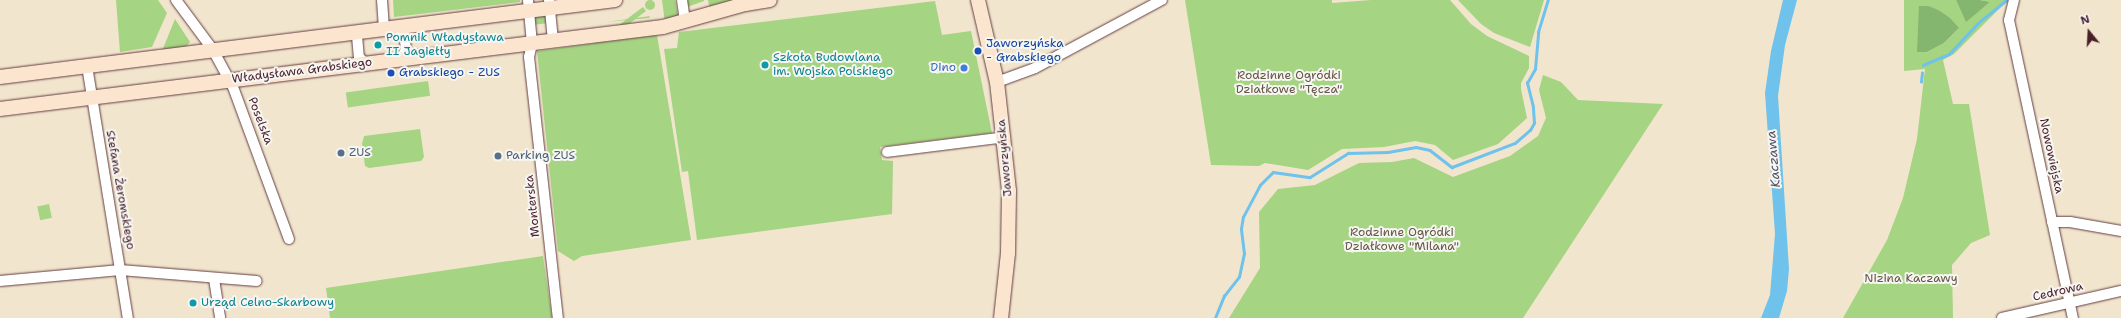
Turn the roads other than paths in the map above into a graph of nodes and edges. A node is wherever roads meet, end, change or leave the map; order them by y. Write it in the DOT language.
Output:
graph roads {
  1 [pos="176,0"];
  2 [pos="382,0"];
  3 [pos="615,0"];
  4 [pos="682,0"];
  5 [pos="770,0"];
  6 [pos="978,0"];
  7 [pos="1162,0"];
  8 [pos="2014,0"];
  9 [pos="744,2"];
  10 [pos="549,4"];
  11 [pos="528,5"];
  12 [pos="685,22"];
  13 [pos="391,28"];
  14 [pos="361,32"];
  15 [pos="553,41"];
  16 [pos="532,44"];
  17 [pos="213,50"];
  18 [pos="400,59"];
  19 [pos="365,63"];
  20 [pos="87,66"];
  21 [pos="0,77"];
  22 [pos="230,80"];
  23 [pos="997,82"];
  24 [pos="91,98"];
  25 [pos="0,109"];
  26 [pos="1004,137"];
  27 [pos="886,152"];
  28 [pos="2052,222"];
  29 [pos="2121,231"];
  30 [pos="289,239"];
  31 [pos="120,270"];
  32 [pos="214,279"];
  33 [pos="0,281"];
  34 [pos="257,281"];
  35 [pos="2121,291"];
  36 [pos="2069,302"];
  37 [pos="128,318"];
  38 [pos="220,318"];
  39 [pos="558,318"];
  40 [pos="1001,318"];
  41 [pos="2002,318"];
  42 [pos="2073,318"];
  1 -- 17 [label="street, Poselska"];
  2 -- 13 [label="street"];
  3 -- 10 [label="street"];
  4 -- 12 [label="street"];
  5 -- 9 [label="street, Władysława Grabskiego"];
  6 -- 23 [label="street, Jaworzyńska"];
  7 -- 23 [label="street"];
  8 -- 28 [label="street, Nowowiejska"];
  9 -- 12 [label="street, Władysława Grabskiego"];
  10 -- 11 [label="street"];
  10 -- 15 [label="street"];
  11 -- 13 [label="street"];
  11 -- 16 [label="street, Monterska"];
  12 -- 15 [label="street, Władysława Grabskiego"];
  13 -- 14 [label="street"];
  13 -- 18 [label="street"];
  14 -- 17 [label="street"];
  14 -- 19 [label="street"];
  15 -- 16 [label="street, Władysława Grabskiego"];
  16 -- 18 [label="street, Władysława Grabskiego"];
  16 -- 39 [label="street, Monterska"];
  17 -- 20 [label="street"];
  17 -- 22 [label="street, Poselska"];
  18 -- 19 [label="street, Władysława Grabskiego"];
  19 -- 22 [label="street, Władysława Grabskiego"];
  20 -- 21 [label="street"];
  20 -- 24 [label="street, Stefana Żeromskiego"];
  22 -- 24 [label="street, Władysława Grabskiego"];
  22 -- 30 [label="street, Poselska"];
  23 -- 26 [label="street, Jaworzyńska"];
  24 -- 25 [label="street, Władysława Grabskiego"];
  24 -- 31 [label="street, Stefana Żeromskiego"];
  26 -- 27 [label="street"];
  26 -- 40 [label="street, Jaworzyńska"];
  28 -- 29 [label="street"];
  28 -- 36 [label="street, Nowowiejska"];
  31 -- 32 [label="street"];
  31 -- 33 [label="street"];
  31 -- 37 [label="street, Stefana Żeromskiego"];
  32 -- 34 [label="street"];
  32 -- 38 [label="street"];
  35 -- 36 [label="street, Cedrowa"];
  36 -- 41 [label="street, Cedrowa"];
  36 -- 42 [label="street, Nowowiejska"];
}
